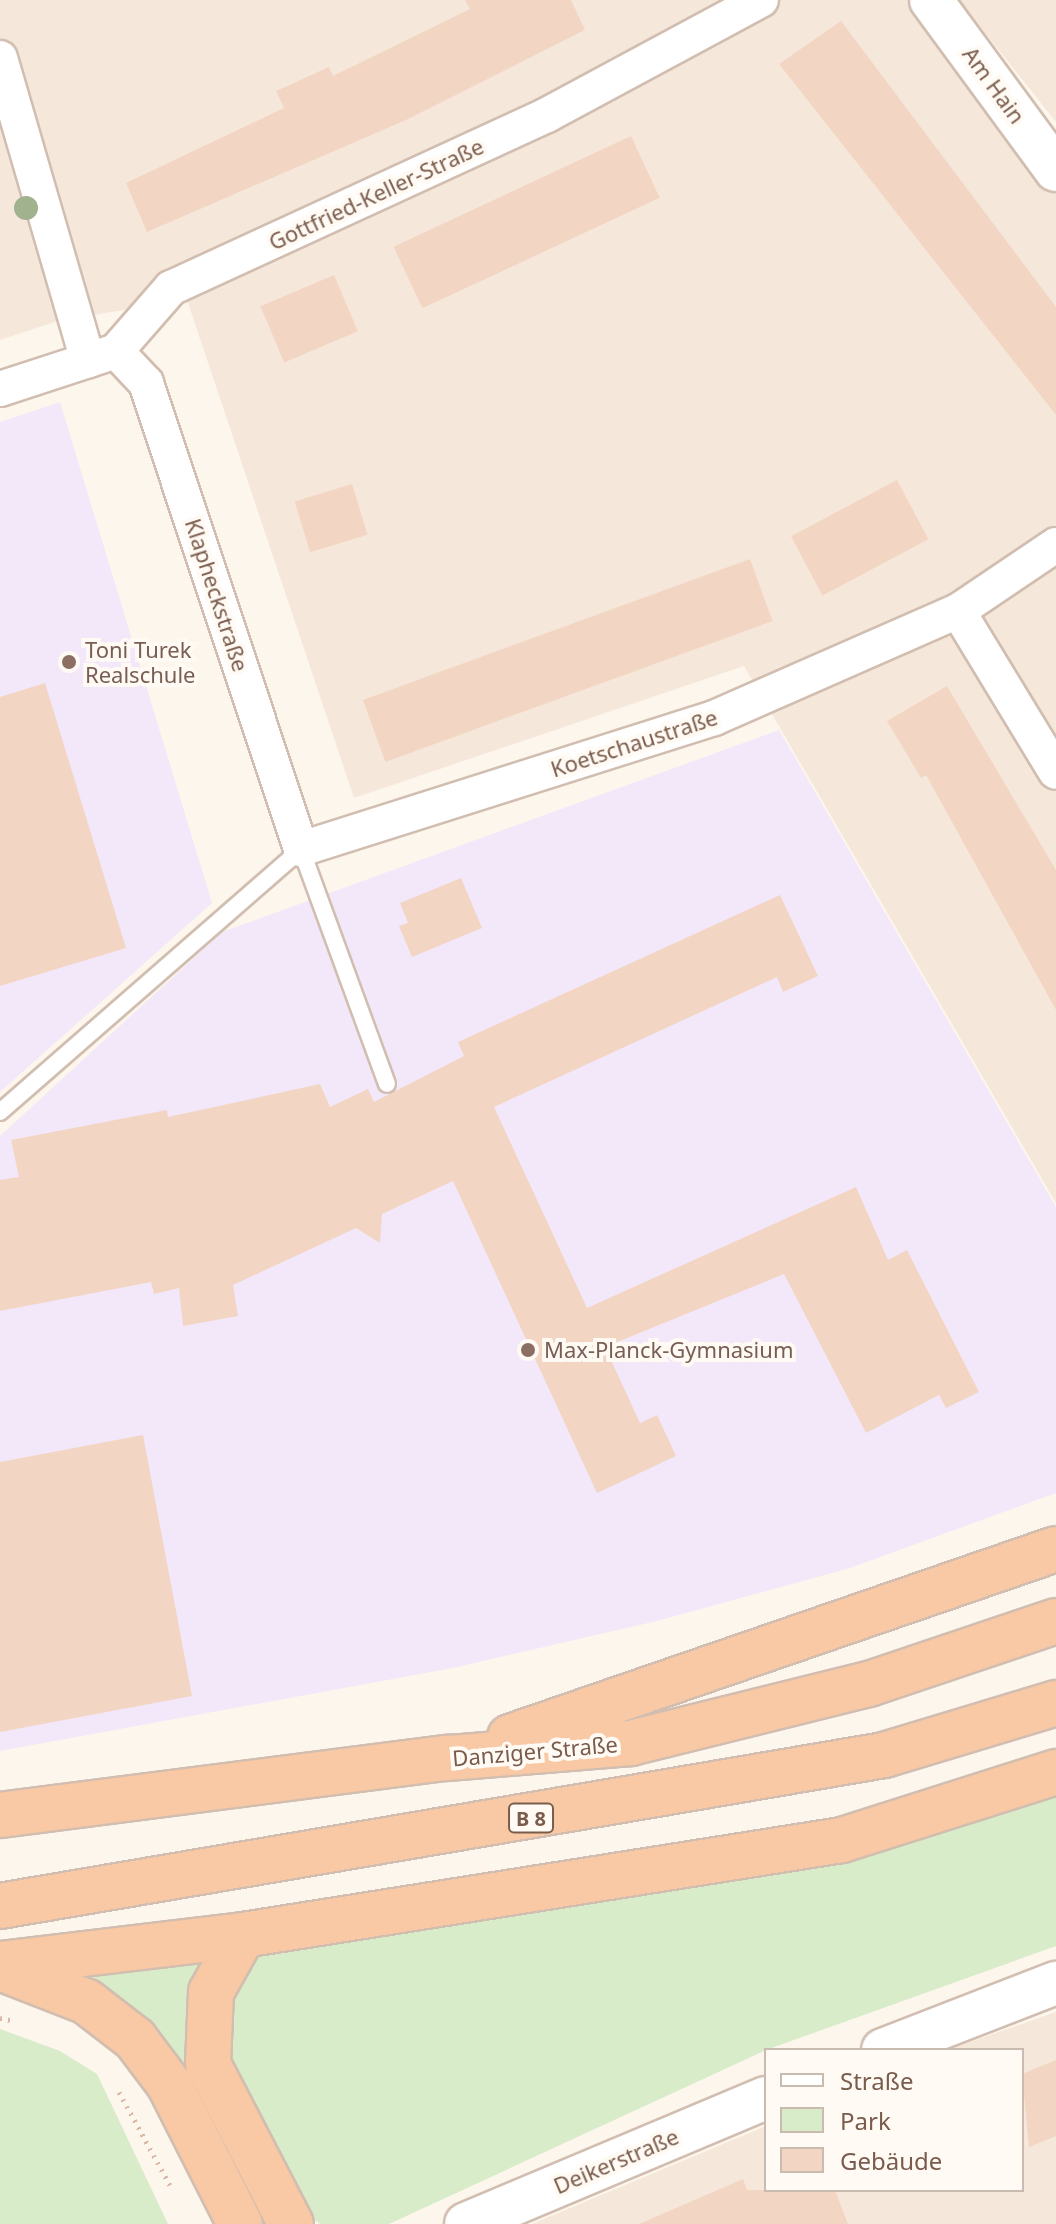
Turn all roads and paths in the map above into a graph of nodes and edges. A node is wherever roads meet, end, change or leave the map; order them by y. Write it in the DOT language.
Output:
graph roads {
  1 [pos="761,0"];
  2 [pos="931,0"];
  3 [pos="0,58"];
  4 [pos="9,120"];
  5 [pos="1056,170"];
  6 [pos="102,355"];
  7 [pos="0,389"];
  8 [pos="1056,545"];
  9 [pos="958,611"];
  10 [pos="1056,772"];
  11 [pos="301,849"];
  12 [pos="387,1084"];
  13 [pos="0,1112"];
  14 [pos="1056,1549"];
  15 [pos="1056,1621"];
  16 [pos="1056,1703"];
  17 [pos="448,1758"];
  18 [pos="1056,1772"];
  19 [pos="0,1815"];
  20 [pos="0,1906"];
  21 [pos="243,1935"];
  22 [pos="0,1966"];
  23 [pos="1056,1983"];
  24 [pos="888,2048"];
  25 [pos="115,2084"];
  26 [pos="764,2099"];
  27 [pos="173,2192"];
  28 [pos="240,2224"];
  29 [pos="291,2224"];
  30 [pos="466,2224"];
  1 -- 6 [label="street, Gottfried-Keller-Straße"];
  2 -- 5 [label="street, Am Hain"];
  3 -- 4 [label="street, Klapheckstraße"];
  4 -- 6 [label="street, Klapheckstraße"];
  6 -- 7 [label="street"];
  6 -- 11 [label="street, Klapheckstraße"];
  8 -- 9 [label="street, Koetschaustraße"];
  9 -- 10 [label="street"];
  9 -- 11 [label="street, Koetschaustraße"];
  11 -- 12 [label="lane"];
  11 -- 13 [label="lane"];
  14 -- 17 [label="highway"];
  15 -- 17 [label="highway, Danziger Straße"];
  16 -- 20 [label="highway, B 8"];
  17 -- 19 [label="highway, Danziger Straße"];
  18 -- 21 [label="highway"];
  21 -- 22 [label="highway"];
  21 -- 29 [label="highway"];
  22 -- 28 [label="highway"];
  23 -- 24 [label="street"];
  25 -- 27 [label="path"];
  26 -- 30 [label="street, Deikerstraße"];
}
